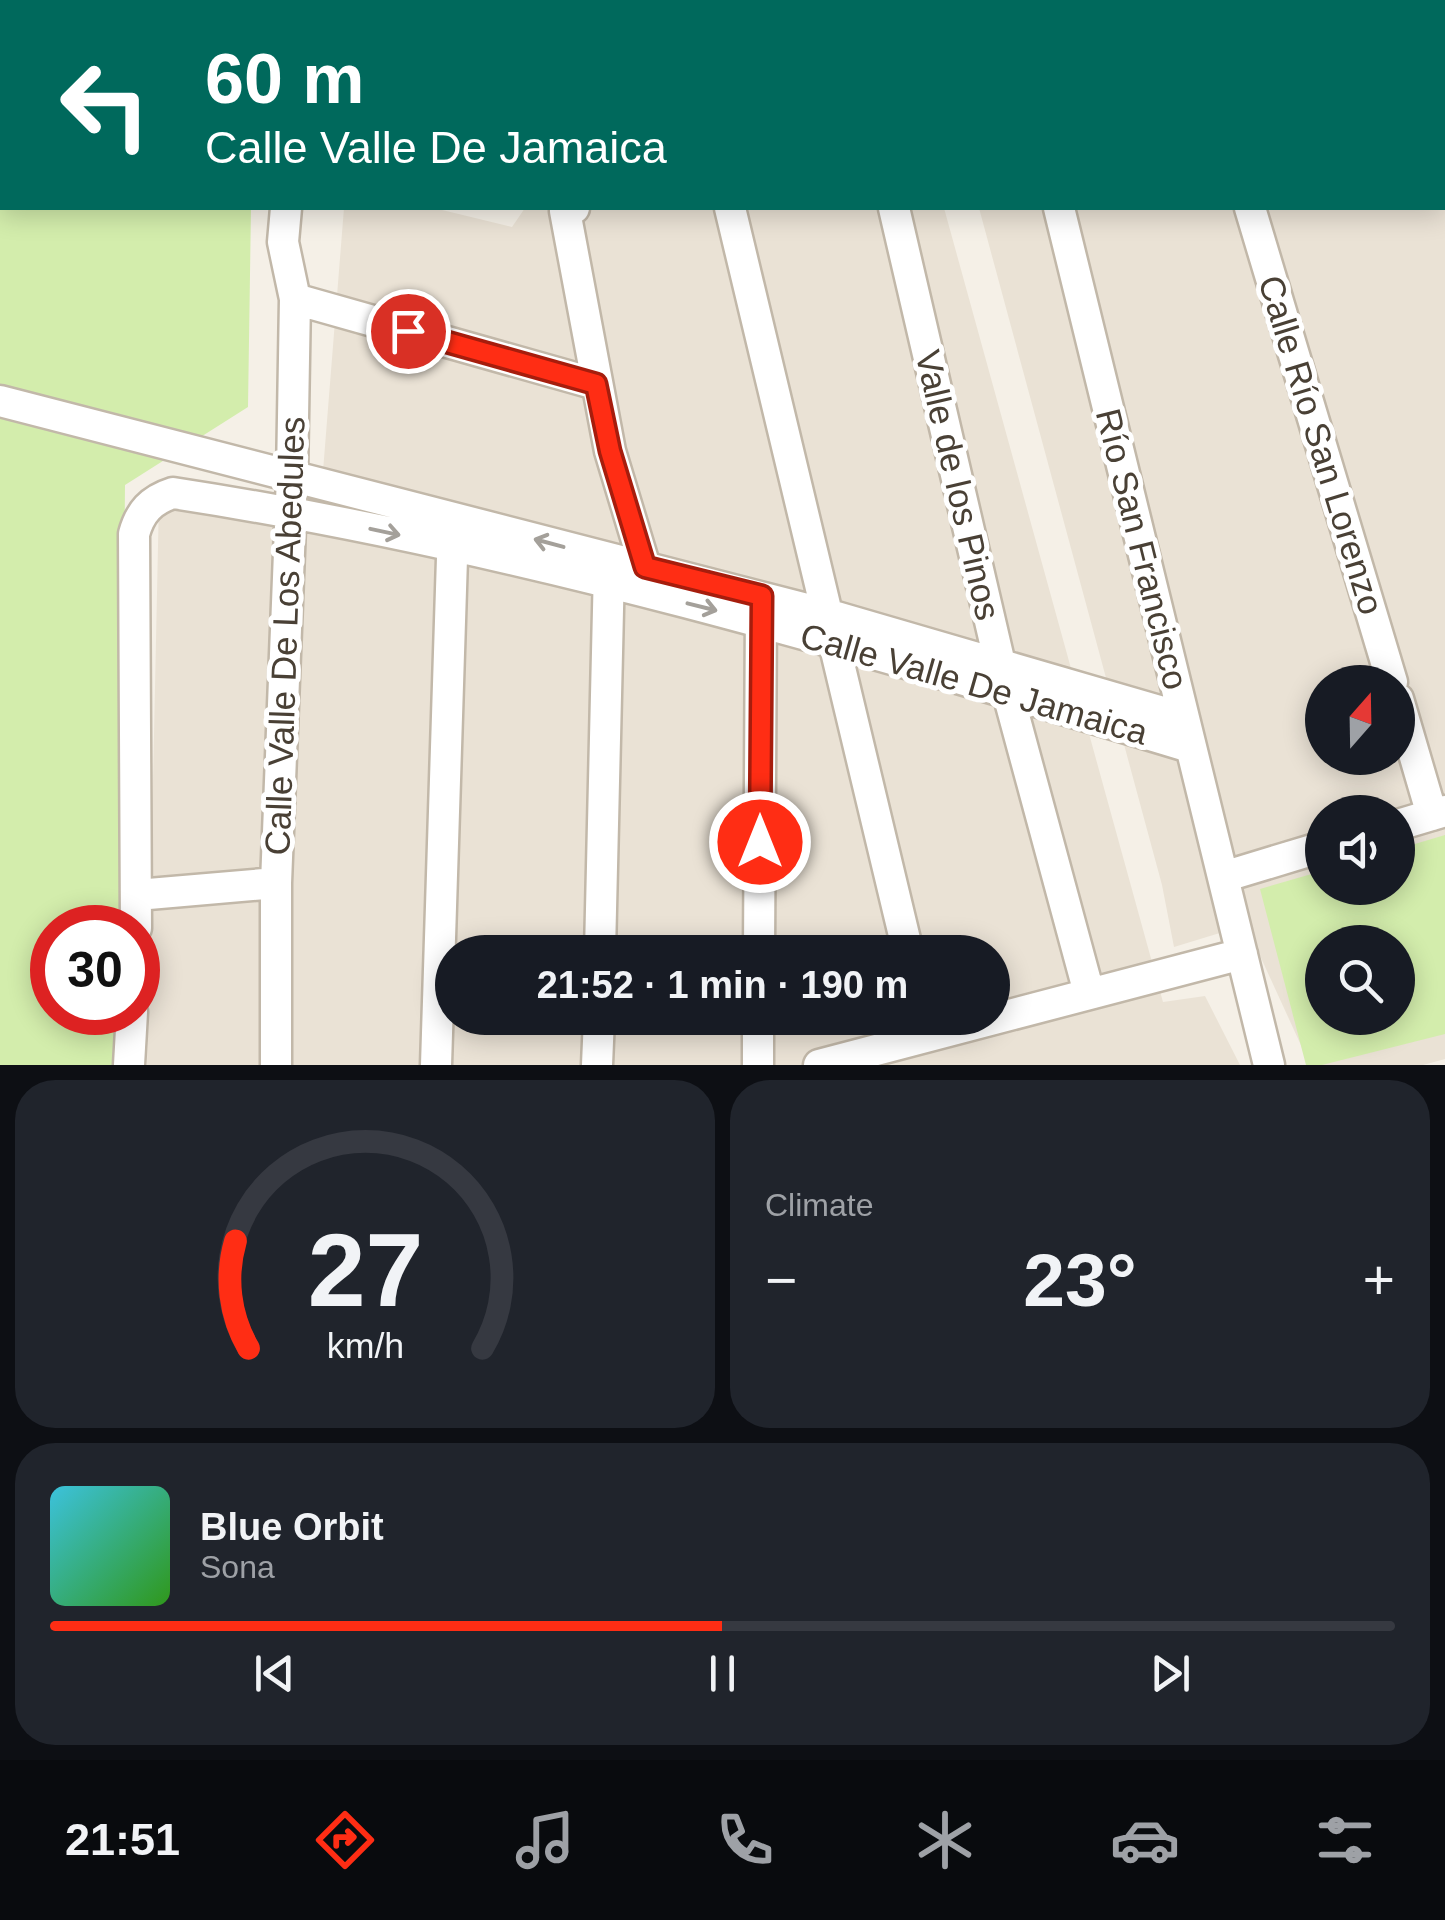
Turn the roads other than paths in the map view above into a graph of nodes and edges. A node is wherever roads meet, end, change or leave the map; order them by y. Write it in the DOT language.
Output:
graph roads {
  1 [pos="286,210"];
  2 [pos="570,210"];
  3 [pos="730,210"];
  4 [pos="894,210"];
  5 [pos="1059,210"];
  6 [pos="1251,210"];
  7 [pos="295,300"];
  8 [pos="596,384"];
  9 [pos="0,401"];
  10 [pos="292,476"];
  11 [pos="290,511"];
  12 [pos="453,532"];
  13 [pos="645,567"];
  14 [pos="609,571"];
  15 [pos="761,609"];
  16 [pos="830,628"];
  17 [pos="1000,664"];
  18 [pos="1387,665"];
  19 [pos="1009,693"];
  20 [pos="1186,732"];
  21 [pos="1415,748"];
  22 [pos="1438,813"];
  23 [pos="1305,852"];
  24 [pos="1223,877"];
  25 [pos="276,884"];
  26 [pos="138,895"];
  27 [pos="137,905"];
  28 [pos="600,935"];
  29 [pos="759,935"];
  30 [pos="904,935"];
  31 [pos="1242,954"];
  32 [pos="1089,993"];
  33 [pos="1010,1009"];
  34 [pos="131,1035"];
  35 [pos="598,1035"];
  36 [pos="758,1035"];
  37 [pos="903,1035"];
  38 [pos="129,1065"];
  39 [pos="276,1065"];
  40 [pos="436,1065"];
  41 [pos="598,1065"];
  42 [pos="758,1065"];
  43 [pos="819,1065"];
  44 [pos="1270,1065"];
  1 -- 7 [label="street, Calle Valle De Los Abedules"];
  2 -- 8 [label="street"];
  3 -- 16 [label="street"];
  4 -- 17 [label="street, Valle de los Pinos"];
  5 -- 20 [label="street, Río San Francisco"];
  6 -- 18 [label="street, Calle Río San Lorenzo"];
  7 -- 8 [label="street"];
  7 -- 10 [label="street, Calle Valle De Los Abedules"];
  8 -- 13 [label="street"];
  9 -- 10 [label="street, Calle Valle De Jamaica"];
  10 -- 11 [label="street, Calle Valle De Los Abedules"];
  10 -- 12 [label="street, Calle Valle De Jamaica"];
  11 -- 12 [label="street, Calle Valle De Jamaica, one-way"];
  11 -- 25 [label="street, Calle Valle De Los Abedules"];
  11 -- 26 [label="street, Calle Valle De Jamaica"];
  12 -- 14 [label="street, Calle Valle De Jamaica"];
  12 -- 40 [label="street"];
  13 -- 14 [label="street, Calle Valle De Jamaica"];
  13 -- 15 [label="street, Calle Valle De Jamaica"];
  14 -- 15 [label="street, Calle Valle De Jamaica, one-way"];
  14 -- 28 [label="street"];
  15 -- 16 [label="street, Calle Valle De Jamaica"];
  15 -- 29 [label="street"];
  16 -- 17 [label="street, Calle Valle De Jamaica"];
  16 -- 19 [label="street, Calle Valle De Jamaica"];
  16 -- 30 [label="street"];
  17 -- 19 [label="street, Valle de los Pinos"];
  17 -- 20 [label="street, Calle Valle De Jamaica"];
  19 -- 20 [label="street, Calle Valle De Jamaica"];
  19 -- 32 [label="street, Valle de los Pinos"];
  20 -- 24 [label="street, Río San Francisco"];
  21 -- 22 [label="street"];
  23 -- 24 [label="street"];
  24 -- 31 [label="street, Río San Francisco"];
  25 -- 26 [label="street"];
  25 -- 39 [label="street, Calle Valle De Los Abedules"];
  26 -- 27 [label="street"];
  31 -- 32 [label="street"];
  31 -- 44 [label="street, Río San Francisco"];
  32 -- 33 [label="street"];
  34 -- 38 [label="street"];
  35 -- 41 [label="street"];
  36 -- 42 [label="street"];
  37 -- 43 [label="street"];
}
